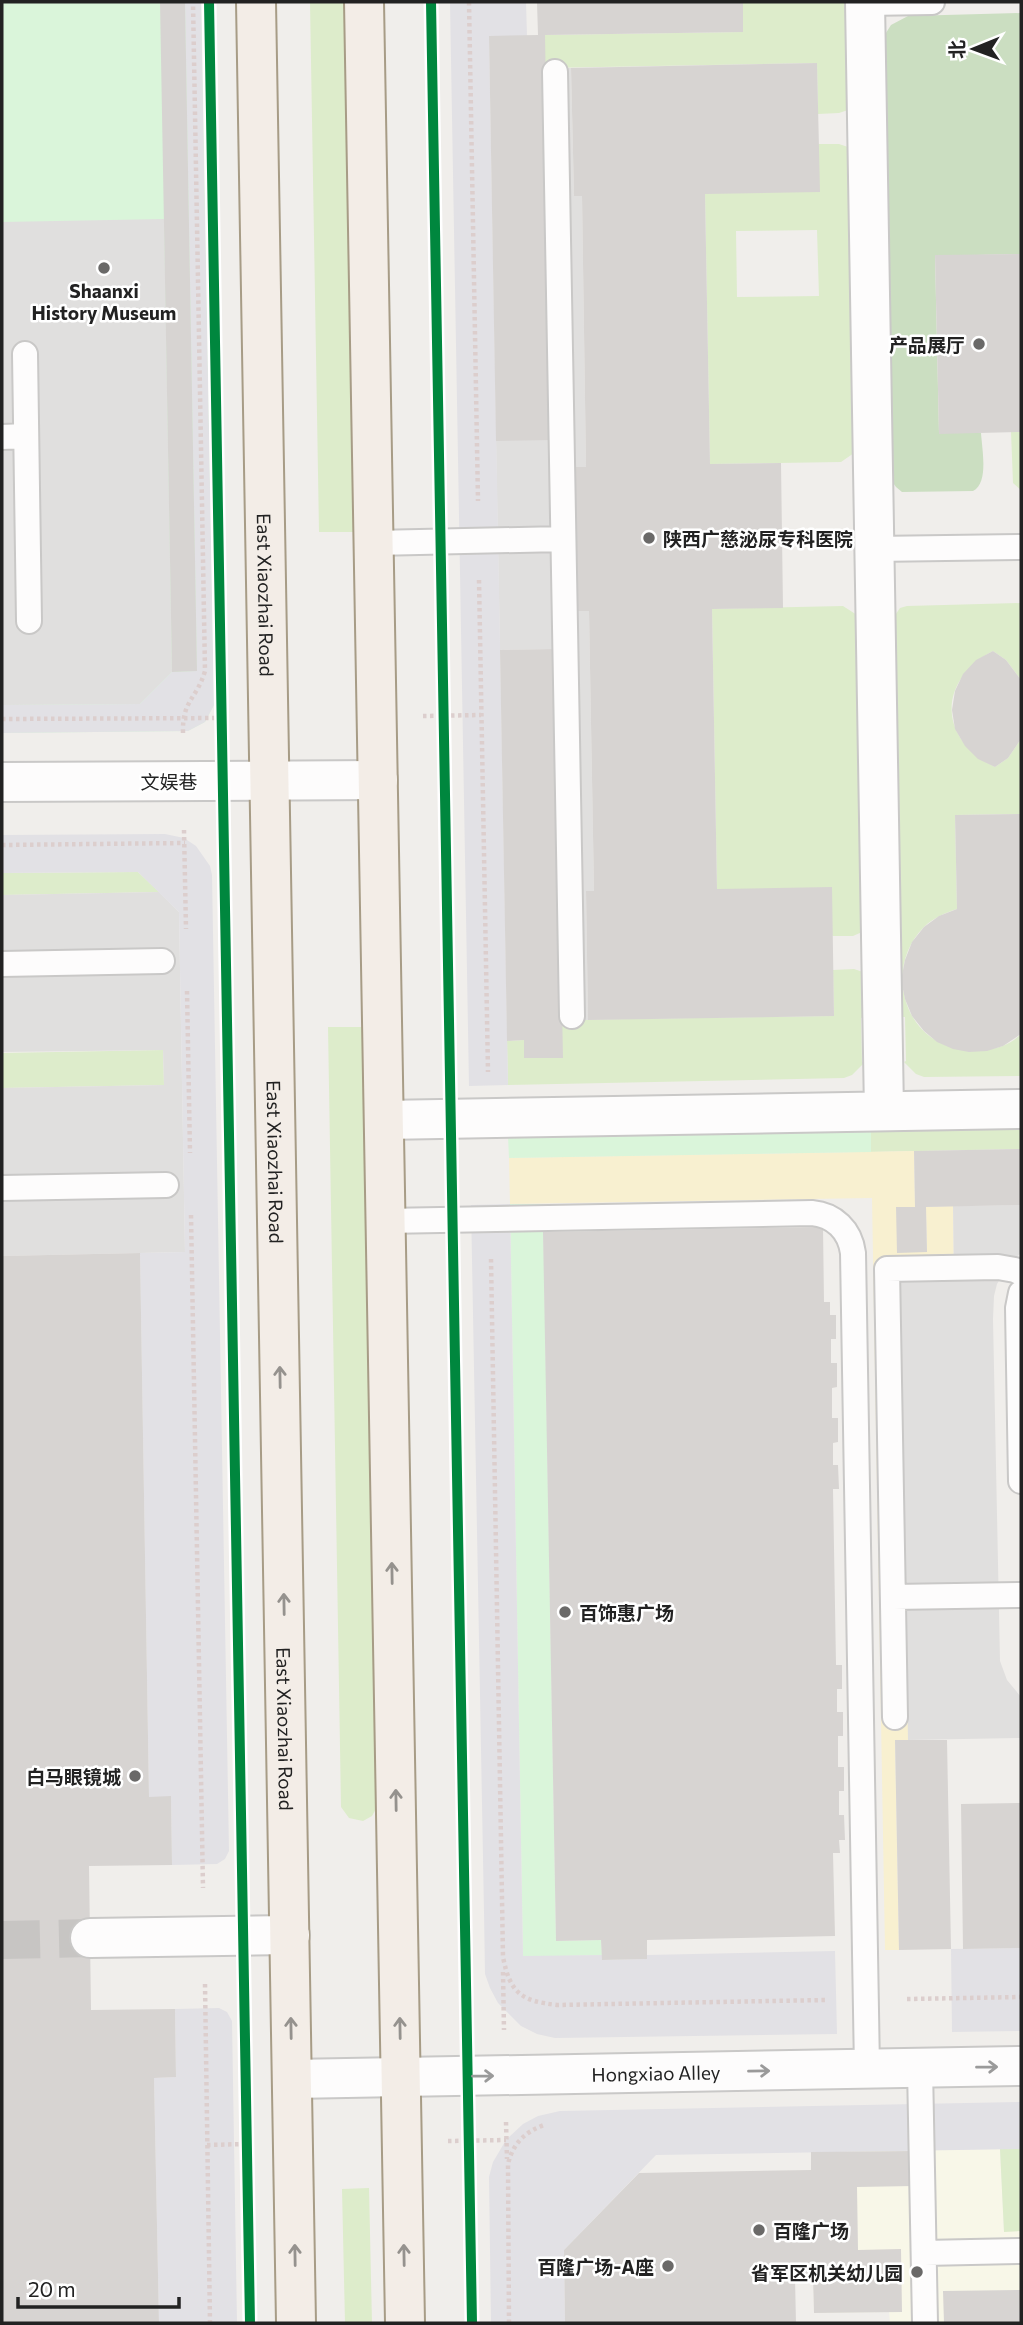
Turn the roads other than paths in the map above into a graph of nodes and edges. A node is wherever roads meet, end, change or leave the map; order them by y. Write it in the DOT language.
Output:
graph roads {
  1 [pos="256,2"];
  2 [pos="364,2"];
  3 [pos="865,2"];
  4 [pos="932,2"];
  5 [pos="555,72"];
  6 [pos="25,354"];
  7 [pos="14,436"];
  8 [pos="564,539"];
  9 [pos="374,542"];
  10 [pos="1021,547"];
  11 [pos="874,549"];
  12 [pos="29,621"];
  13 [pos="270,780"];
  14 [pos="378,780"];
  15 [pos="2,782"];
  16 [pos="162,961"];
  17 [pos="2,964"];
  18 [pos="572,1016"];
  19 [pos="1021,1109"];
  20 [pos="884,1111"];
  21 [pos="384,1120"];
  22 [pos="166,1185"];
  23 [pos="2,1188"];
  24 [pos="386,1221"];
  25 [pos="1021,1273"];
  26 [pos="1021,1293"];
  27 [pos="1021,1481"];
  28 [pos="1021,1595"];
  29 [pos="892,1597"];
  30 [pos="895,1717"];
  31 [pos="290,1935"];
  32 [pos="90,1938"];
  33 [pos="1021,2066"];
  34 [pos="920,2068"];
  35 [pos="867,2069"];
  36 [pos="400,2077"];
  37 [pos="292,2079"];
  38 [pos="1021,2251"];
  39 [pos="924,2253"];
  40 [pos="296,2323"];
  41 [pos="405,2323"];
  42 [pos="925,2323"];
  1 -- 13 [label="main road, East Xiaozhai Road"];
  2 -- 9 [label="main road"];
  3 -- 4 [label="lane"];
  3 -- 11 [label="street"];
  5 -- 8 [label="lane"];
  6 -- 7 [label="lane"];
  7 -- 12 [label="lane"];
  8 -- 9 [label="lane"];
  8 -- 18 [label="lane"];
  9 -- 14 [label="main road"];
  10 -- 11 [label="lane"];
  11 -- 20 [label="street"];
  13 -- 14 [label="street, 文娱巷"];
  13 -- 15 [label="street, 文娱巷"];
  31 -- 13 [label="main road, East Xiaozhai Road, one-way"];
  14 -- 21 [label="main road"];
  16 -- 17 [label="lane"];
  19 -- 20 [label="street"];
  20 -- 21 [label="street"];
  21 -- 24 [label="main road"];
  22 -- 23 [label="lane"];
  24 -- 35 [label="lane"];
  36 -- 24 [label="main road, one-way"];
  25 -- 29 [label="lane"];
  26 -- 27 [label="lane"];
  28 -- 29 [label="lane"];
  29 -- 30 [label="lane"];
  31 -- 32 [label="street"];
  37 -- 31 [label="main road, East Xiaozhai Road, one-way"];
  34 -- 33 [label="street, Hongxiao Alley, one-way"];
  34 -- 35 [label="street, Hongxiao Alley"];
  34 -- 39 [label="lane"];
  36 -- 35 [label="street, Hongxiao Alley, one-way"];
  36 -- 37 [label="street, Hongxiao Alley"];
  41 -- 36 [label="main road, one-way"];
  40 -- 37 [label="main road, East Xiaozhai Road, one-way"];
  38 -- 39 [label="lane"];
  39 -- 42 [label="lane"];
}
